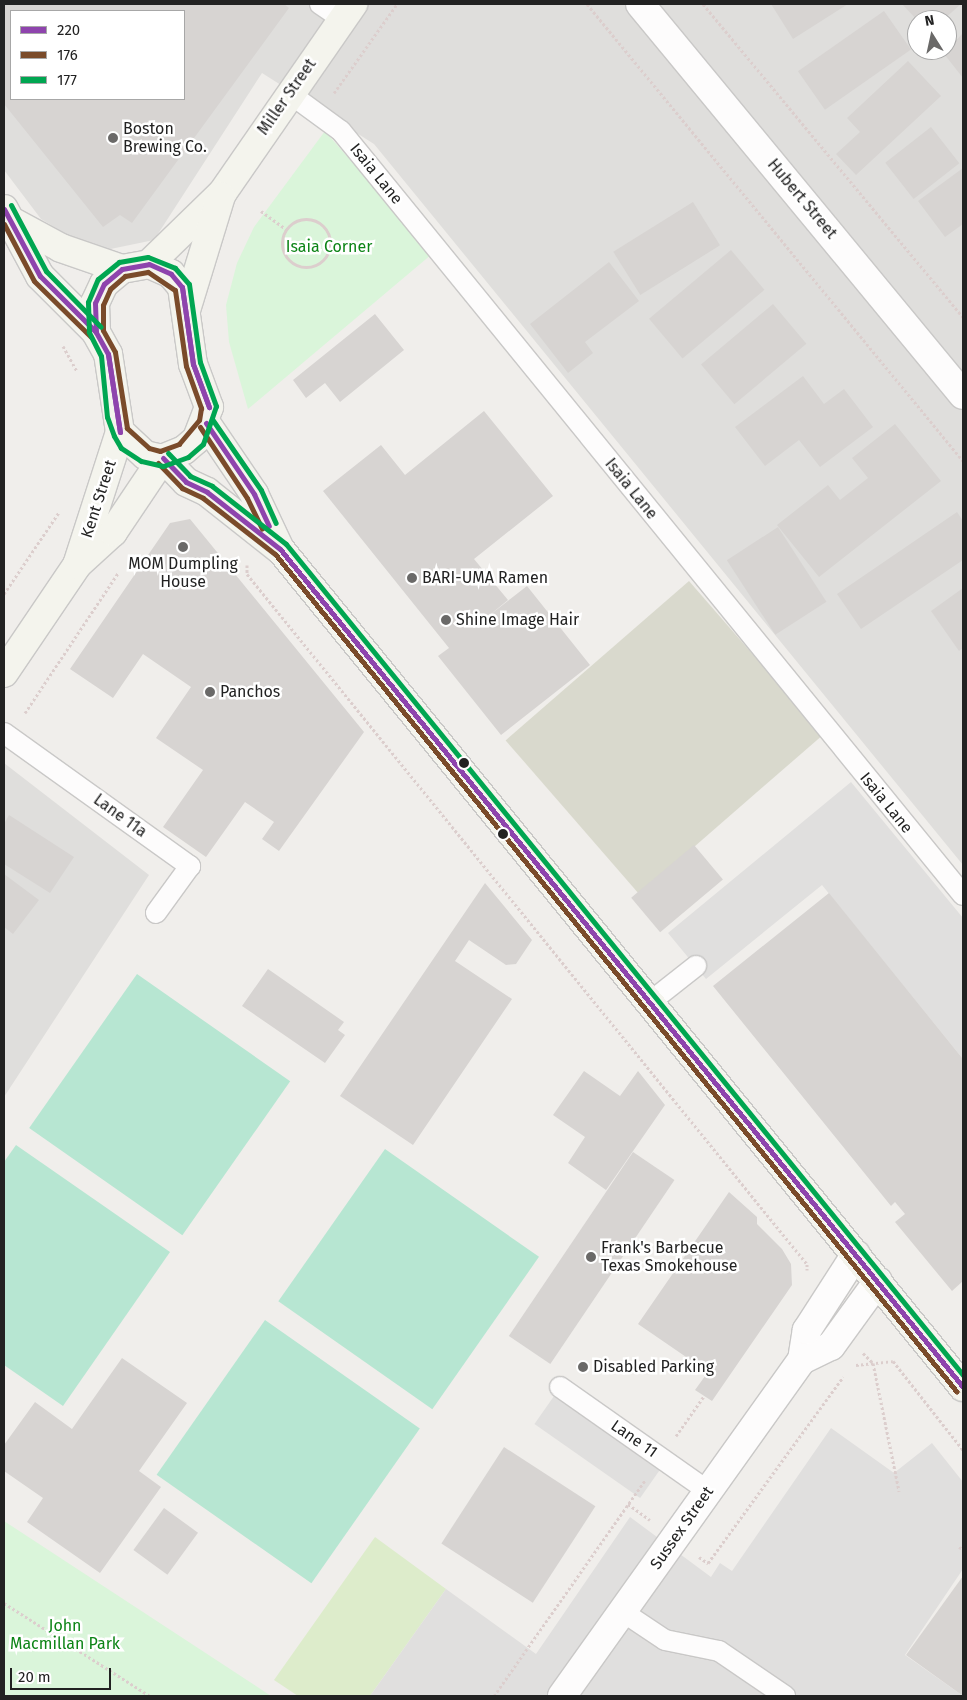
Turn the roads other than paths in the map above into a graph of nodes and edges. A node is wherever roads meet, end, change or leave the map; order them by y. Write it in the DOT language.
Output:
graph roads {
  1 [pos="320,4"];
  2 [pos="640,4"];
  3 [pos="348,12"];
  4 [pos="289,93"];
  5 [pos="223,192"];
  6 [pos="9,216"];
  7 [pos="149,264"];
  8 [pos="122,269"];
  9 [pos="187,307"];
  10 [pos="96,332"];
  11 [pos="963,394"];
  12 [pos="206,423"];
  13 [pos="120,432"];
  14 [pos="163,458"];
  15 [pos="280,549"];
  16 [pos="77,565"];
  17 [pos="4,673"];
  18 [pos="6,735"];
  19 [pos="963,895"];
  20 [pos="156,913"];
  21 [pos="696,966"];
  22 [pos="649,1003"];
  23 [pos="856,1254"];
  24 [pos="878,1282"];
  25 [pos="802,1360"];
  26 [pos="560,1387"];
  27 [pos="963,1387"];
  28 [pos="708,1491"];
  29 [pos="623,1612"];
  30 [pos="562,1696"];
  31 [pos="785,1696"];
  1 -- 3 [label="lane"];
  2 -- 11 [label="street, Hubert Street"];
  3 -- 4 [label="main road, Miller Street"];
  4 -- 5 [label="main road, Miller Street"];
  4 -- 19 [label="lane, Isaia Lane"];
  5 -- 7 [label="main road, Miller Street"];
  5 -- 9 [label="main road, Miller Street"];
  6 -- 8 [label="main road"];
  6 -- 10 [label="main road"];
  7 -- 8 [label="main road"];
  7 -- 9 [label="main road"];
  8 -- 10 [label="main road"];
  9 -- 12 [label="main road"];
  10 -- 13 [label="main road"];
  12 -- 14 [label="main road"];
  12 -- 15 [label="main road"];
  13 -- 14 [label="main road"];
  13 -- 16 [label="main road, Kent Street"];
  14 -- 15 [label="main road"];
  14 -- 16 [label="main road, Kent Street"];
  15 -- 22 [label="main road"];
  16 -- 17 [label="main road, Kent Street"];
  18 -- 20 [label="lane, Lane 11a"];
  21 -- 22 [label="lane"];
  22 -- 23 [label="main road"];
  23 -- 24 [label="main road"];
  23 -- 25 [label="street, Sussex Street"];
  24 -- 25 [label="street, Sussex Street"];
  24 -- 27 [label="main road"];
  25 -- 28 [label="street, Sussex Street"];
  26 -- 28 [label="lane, Lane 11"];
  28 -- 29 [label="street, Sussex Street"];
  29 -- 30 [label="street, Sussex Street"];
  29 -- 31 [label="lane"];
}
